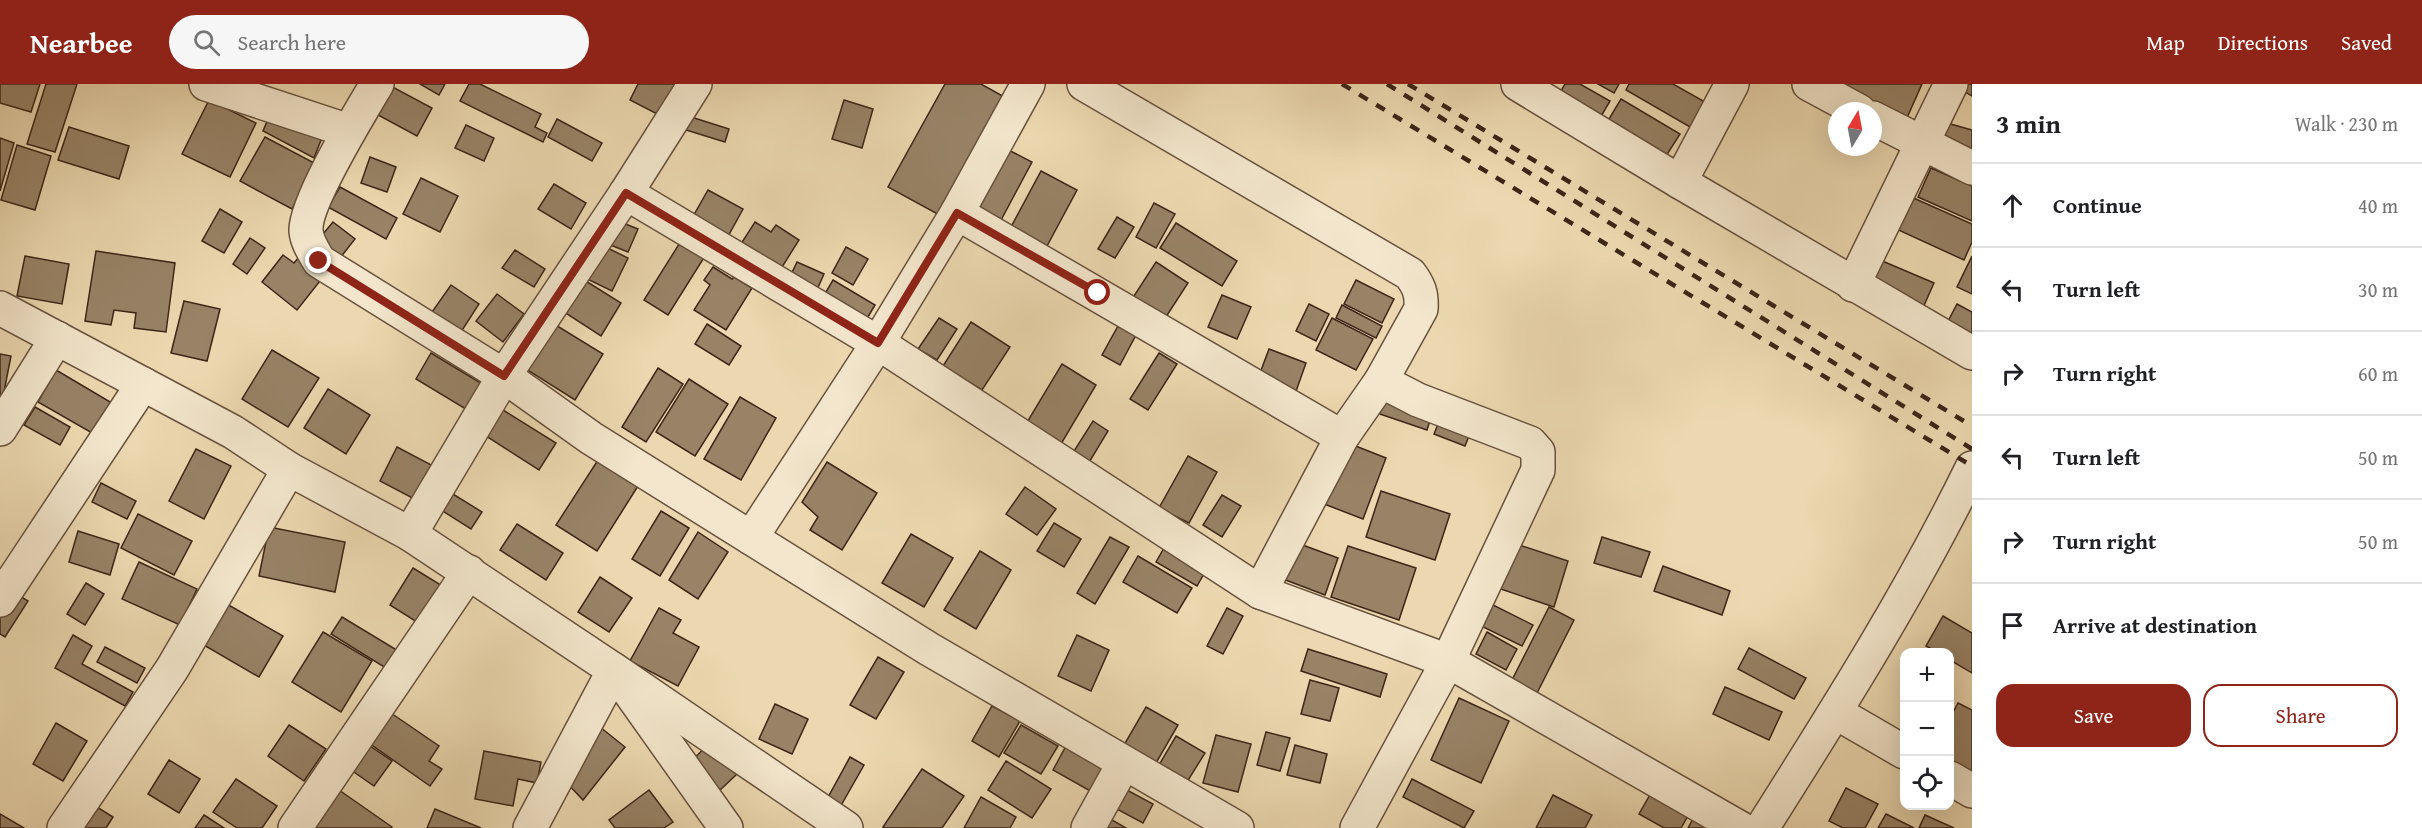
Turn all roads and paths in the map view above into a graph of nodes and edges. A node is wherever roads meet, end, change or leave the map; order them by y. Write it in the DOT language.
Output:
graph roads {
  1 [pos="206,84"];
  2 [pos="376,84"];
  3 [pos="695,84"];
  4 [pos="1028,84"];
  5 [pos="1084,84"];
  6 [pos="1732,84"];
  7 [pos="1809,84"];
  8 [pos="1951,84"];
  9 [pos="1529,87"];
  10 [pos="1842,102"];
  11 [pos="1882,123"];
  12 [pos="349,131"];
  13 [pos="1922,144"];
  14 [pos="1972,168"];
  15 [pos="1680,182"];
  16 [pos="626,193"];
  17 [pos="957,213"];
  18 [pos="1853,285"];
  19 [pos="0,308"];
  20 [pos="57,338"];
  21 [pos="878,343"];
  22 [pos="1972,353"];
  23 [pos="504,376"];
  24 [pos="1381,381"];
  25 [pos="143,384"];
  26 [pos="0,429"];
  27 [pos="1342,437"];
  28 [pos="1972,468"];
  29 [pos="289,469"];
  30 [pos="410,534"];
  31 [pos="751,538"];
  32 [pos="469,572"];
  33 [pos="1260,592"];
  34 [pos="0,600"];
  35 [pos="1448,661"];
  36 [pos="614,670"];
  37 [pos="1836,712"];
  38 [pos="1900,749"];
  39 [pos="1124,763"];
  40 [pos="1954,780"];
  41 [pos="1972,791"];
  42 [pos="64,828"];
  43 [pos="295,828"];
  44 [pos="530,828"];
  45 [pos="726,828"];
  46 [pos="846,828"];
  47 [pos="1088,828"];
  48 [pos="1237,828"];
  49 [pos="1357,828"];
  50 [pos="1740,828"];
  51 [pos="1762,828"];
  1 -- 12 [label="street"];
  2 -- 12 [label="street"];
  3 -- 16 [label="street"];
  4 -- 17 [label="street"];
  5 -- 24 [label="street"];
  6 -- 15 [label="street"];
  7 -- 10 [label="street"];
  8 -- 13 [label="street"];
  9 -- 15 [label="street"];
  11 -- 13 [label="street"];
  12 -- 23 [label="street"];
  13 -- 14 [label="street"];
  13 -- 18 [label="street"];
  15 -- 18 [label="street"];
  16 -- 21 [label="street"];
  16 -- 23 [label="street"];
  17 -- 21 [label="street"];
  17 -- 27 [label="street"];
  18 -- 22 [label="street"];
  19 -- 20 [label="street"];
  20 -- 25 [label="street"];
  20 -- 26 [label="street"];
  21 -- 31 [label="street"];
  21 -- 33 [label="street"];
  23 -- 30 [label="street"];
  23 -- 31 [label="street"];
  24 -- 27 [label="street"];
  24 -- 35 [label="street"];
  25 -- 29 [label="street"];
  25 -- 34 [label="street"];
  27 -- 33 [label="street"];
  28 -- 37 [label="street"];
  29 -- 30 [label="street"];
  29 -- 42 [label="street"];
  30 -- 32 [label="street"];
  31 -- 39 [label="street"];
  32 -- 36 [label="street"];
  32 -- 43 [label="street"];
  33 -- 35 [label="street"];
  35 -- 49 [label="street"];
  35 -- 50 [label="street"];
  36 -- 44 [label="street"];
  36 -- 45 [label="street"];
  36 -- 46 [label="street"];
  37 -- 38 [label="street"];
  37 -- 51 [label="street"];
  39 -- 47 [label="street"];
  39 -- 48 [label="street"];
  40 -- 41 [label="street"];
}
